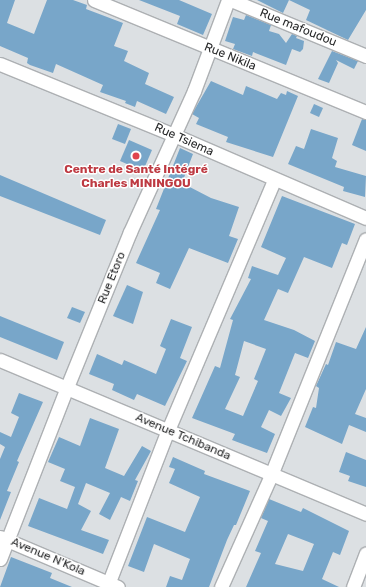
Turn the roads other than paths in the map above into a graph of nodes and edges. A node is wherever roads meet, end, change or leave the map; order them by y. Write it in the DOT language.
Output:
graph roads {
  1 [pos="94,0"];
  2 [pos="230,0"];
  3 [pos="211,49"];
  4 [pos="366,56"];
  5 [pos="0,64"];
  6 [pos="366,112"];
  7 [pos="174,135"];
  8 [pos="274,180"];
  9 [pos="366,218"];
  10 [pos="366,239"];
  11 [pos="0,360"];
  12 [pos="67,387"];
  13 [pos="168,430"];
  14 [pos="271,475"];
  15 [pos="366,514"];
  16 [pos="4,539"];
  17 [pos="366,553"];
  18 [pos="0,559"];
  19 [pos="111,586"];
  20 [pos="221,587"];
  21 [pos="353,587"];
  1 -- 3 [label="street, Rue Nikila"];
  2 -- 3 [label="street, Rue Etoro"];
  2 -- 4 [label="street, Rue mafoudou"];
  3 -- 6 [label="street, Rue Nikila"];
  3 -- 7 [label="street, Rue Etoro"];
  5 -- 7 [label="street, Rue Tsiema"];
  7 -- 8 [label="street, Rue Tsiema"];
  7 -- 12 [label="street, Rue Etoro"];
  8 -- 9 [label="street, Rue Tsiema"];
  8 -- 13 [label="street"];
  10 -- 14 [label="street"];
  11 -- 12 [label="street, Avenue Tchibanda"];
  12 -- 13 [label="street, Avenue Tchibanda"];
  12 -- 16 [label="street, Rue Etoro"];
  13 -- 14 [label="street, Avenue Tchibanda"];
  13 -- 19 [label="street"];
  14 -- 15 [label="street, Avenue Tchibanda"];
  14 -- 20 [label="street"];
  16 -- 18 [label="street, Rue Etoro"];
  16 -- 19 [label="street, Avenue N'Kola"];
  17 -- 21 [label="street"];
}
